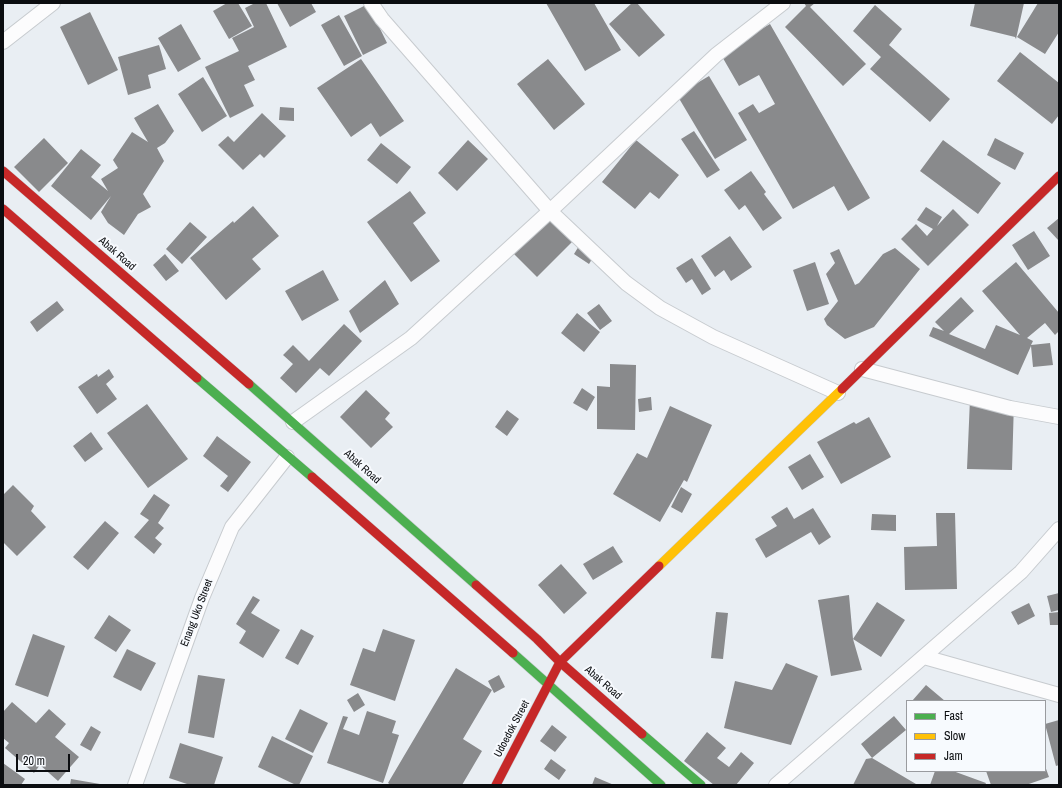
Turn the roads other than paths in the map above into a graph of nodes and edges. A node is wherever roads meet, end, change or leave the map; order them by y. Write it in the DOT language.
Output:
graph roads {
  1 [pos="53,3"];
  2 [pos="371,3"];
  3 [pos="783,3"];
  4 [pos="3,42"];
  5 [pos="3,170"];
  6 [pos="1059,176"];
  7 [pos="3,209"];
  8 [pos="550,211"];
  9 [pos="862,369"];
  10 [pos="838,393"];
  11 [pos="1059,417"];
  12 [pos="293,422"];
  13 [pos="287,457"];
  14 [pos="1059,529"];
  15 [pos="924,657"];
  16 [pos="560,662"];
  17 [pos="549,684"];
  18 [pos="1059,695"];
  19 [pos="135,785"];
  20 [pos="496,785"];
  21 [pos="661,785"];
  22 [pos="701,785"];
  23 [pos="776,785"];
  1 -- 4 [label="street"];
  2 -- 8 [label="street"];
  3 -- 8 [label="street"];
  5 -- 12 [label="main road, Abak Road"];
  6 -- 9 [label="main road, Udoedok Street"];
  7 -- 13 [label="main road"];
  8 -- 10 [label="street"];
  8 -- 12 [label="street"];
  9 -- 10 [label="main road, Udoedok Street"];
  9 -- 11 [label="street"];
  10 -- 16 [label="main road, Udoedok Street"];
  12 -- 16 [label="main road, Abak Road"];
  13 -- 17 [label="main road"];
  13 -- 19 [label="street, Enang Uko Street"];
  14 -- 15 [label="street"];
  15 -- 18 [label="street"];
  15 -- 23 [label="street"];
  16 -- 17 [label="main road, Udoedok Street"];
  16 -- 22 [label="main road, Abak Road"];
  17 -- 20 [label="main road, Udoedok Street"];
  17 -- 21 [label="main road"];
}
